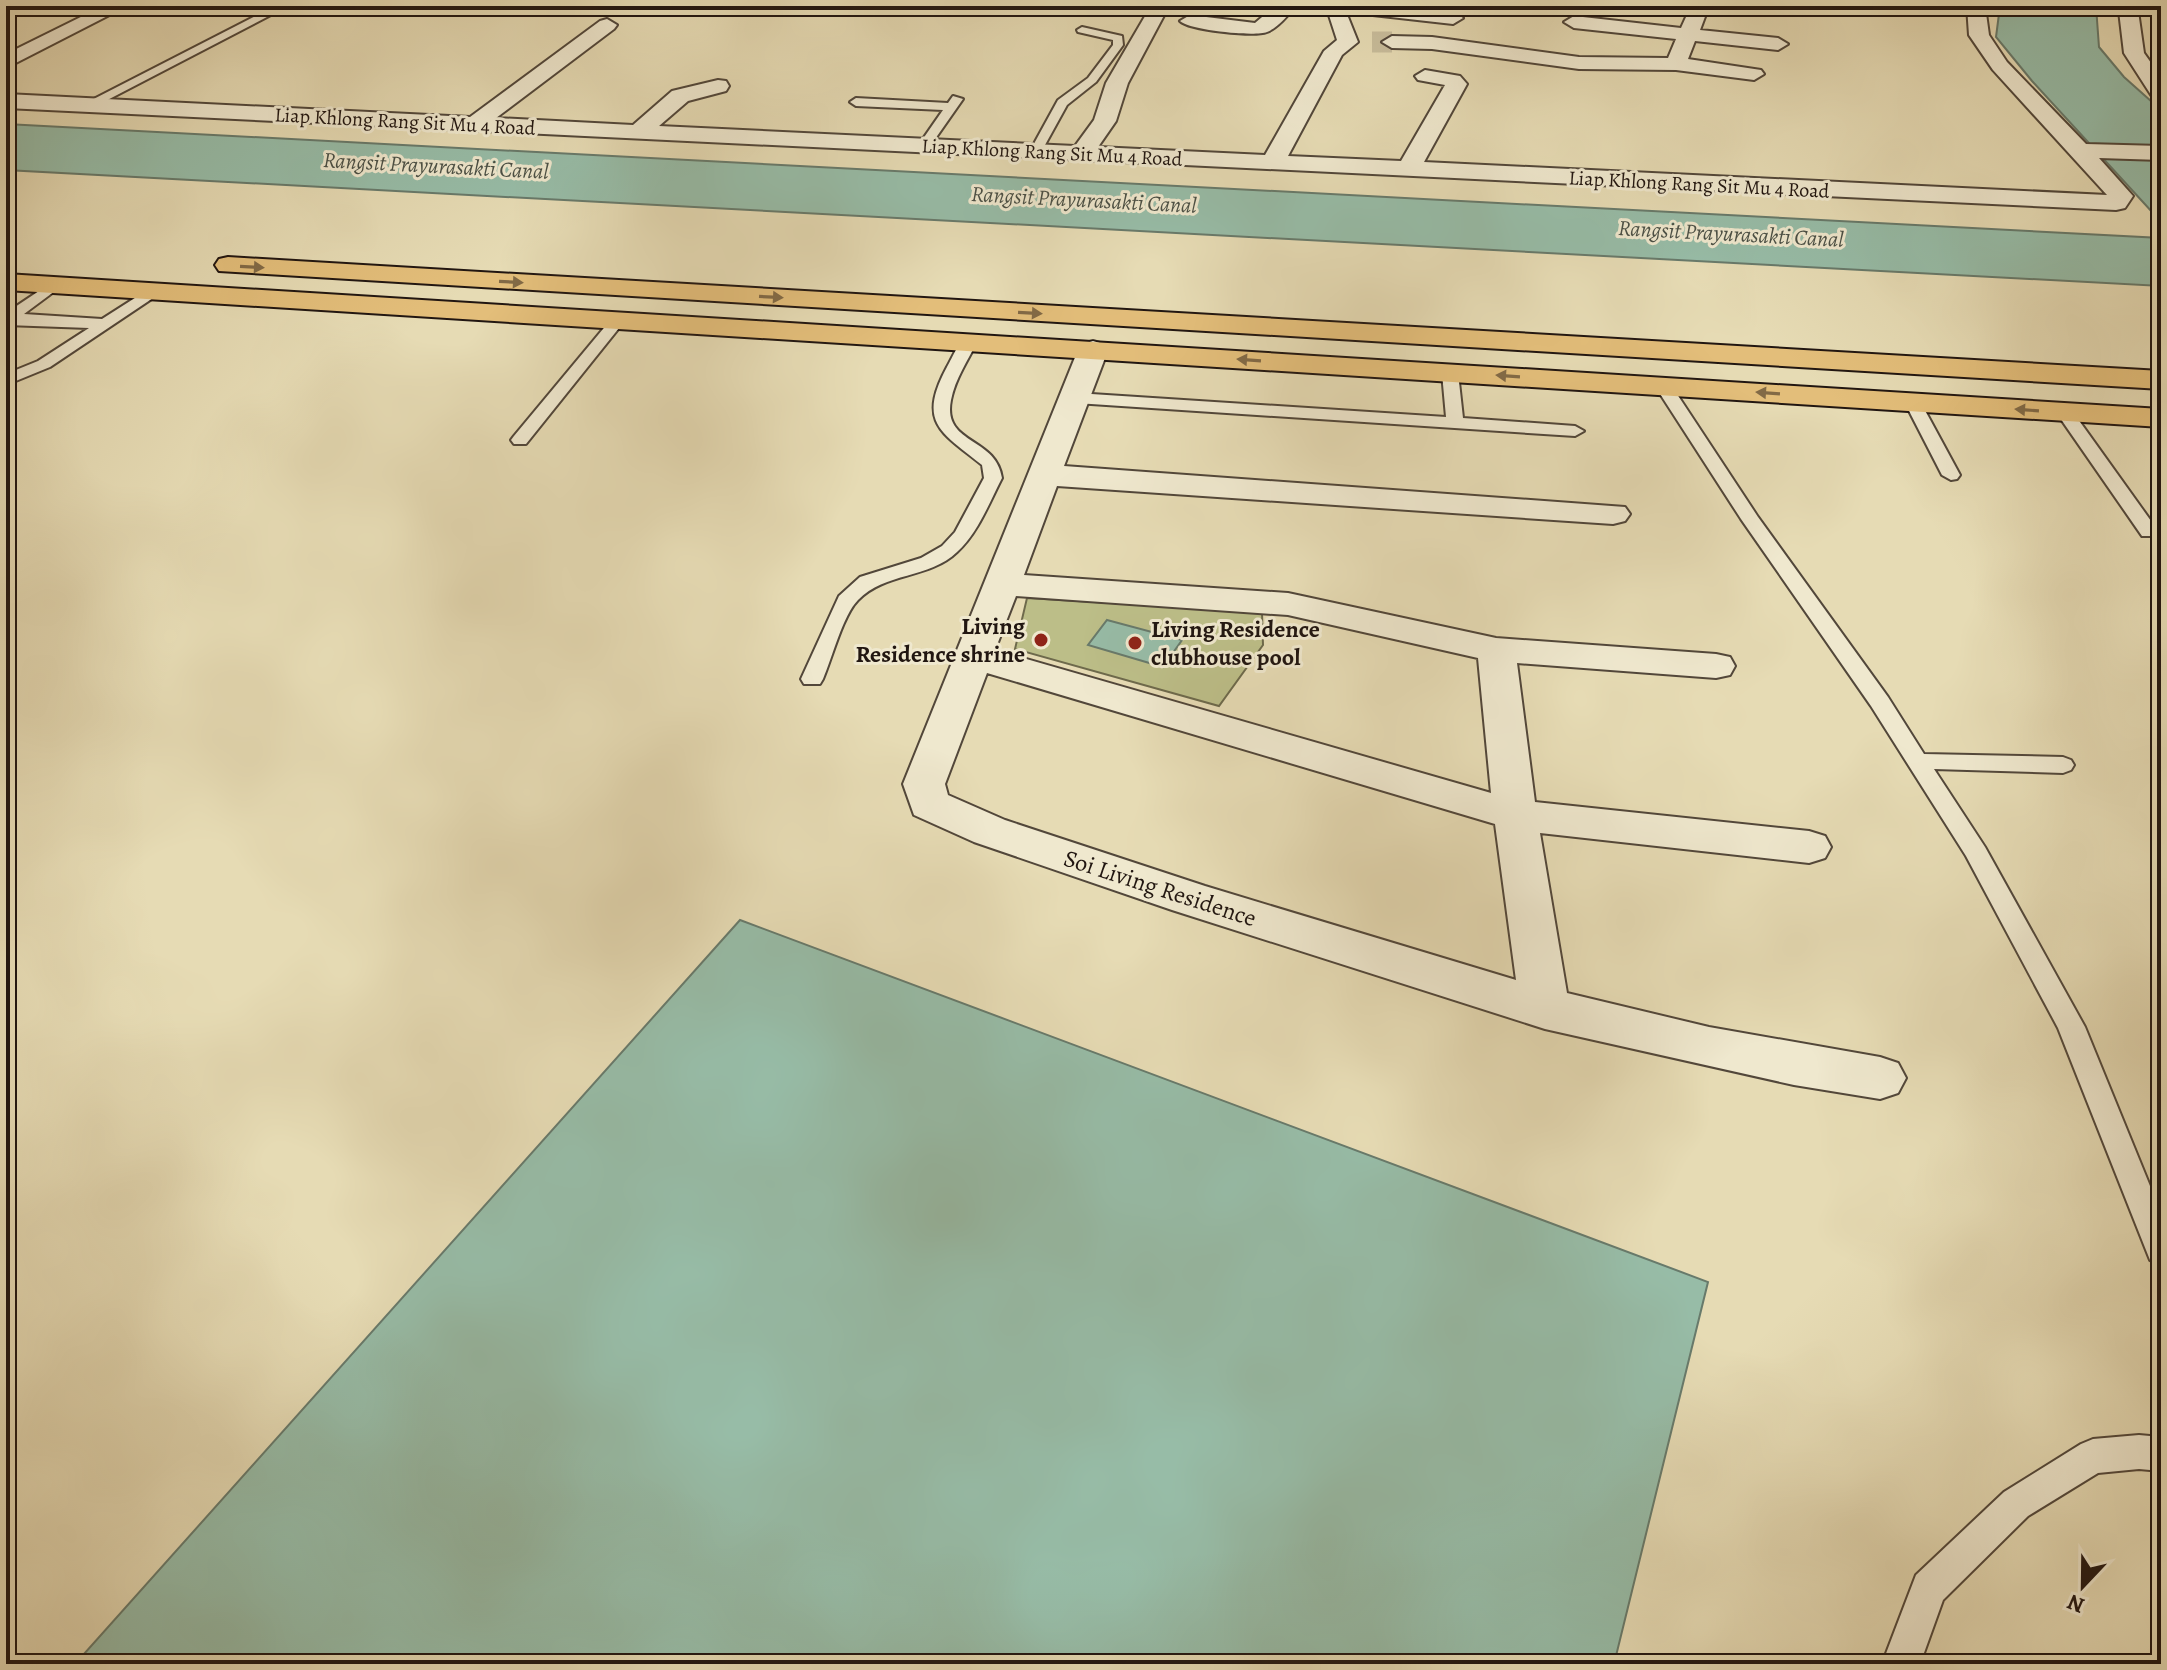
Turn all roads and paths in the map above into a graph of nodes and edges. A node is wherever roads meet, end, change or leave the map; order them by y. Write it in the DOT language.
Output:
graph roads {
  1 [pos="118,6"];
  2 [pos="283,6"];
  3 [pos="1160,6"];
  4 [pos="1286,6"];
  5 [pos="1335,6"];
  6 [pos="1347,6"];
  7 [pos="1976,6"];
  8 [pos="2132,6"];
  9 [pos="1707,7"];
  10 [pos="1190,21"];
  11 [pos="1480,21"];
  12 [pos="1574,22"];
  13 [pos="607,25"];
  14 [pos="1082,30"];
  15 [pos="1689,34"];
  16 [pos="1338,43"];
  17 [pos="1778,44"];
  18 [pos="6,62"];
  19 [pos="1676,64"];
  20 [pos="1754,74"];
  21 [pos="1425,76"];
  22 [pos="718,86"];
  23 [pos="2161,93"];
  24 [pos="6,101"];
  25 [pos="856,102"];
  26 [pos="88,105"];
  27 [pos="474,124"];
  28 [pos="638,132"];
  29 [pos="924,146"];
  30 [pos="1036,151"];
  31 [pos="2087,151"];
  32 [pos="2161,153"];
  33 [pos="1081,154"];
  34 [pos="1272,163"];
  35 [pos="1408,170"];
  36 [pos="196,263"];
  37 [pos="6,282"];
  38 [pos="54,285"];
  39 [pos="154,292"];
  40 [pos="8,319"];
  41 [pos="618,320"];
  42 [pos="1165,321"];
  43 [pos="105,324"];
  44 [pos="969,342"];
  45 [pos="45,346"];
  46 [pos="70,347"];
  47 [pos="1093,350"];
  48 [pos="1156,354"];
  49 [pos="1450,373"];
  50 [pos="6,380"];
  51 [pos="2161,380"];
  52 [pos="1663,386"];
  53 [pos="1076,398"];
  54 [pos="1913,403"];
  55 [pos="2064,412"];
  56 [pos="2161,418"];
  57 [pos="1455,423"];
  58 [pos="1575,431"];
  59 [pos="520,440"];
  60 [pos="1045,475"];
  61 [pos="1951,475"];
  62 [pos="1613,514"];
  63 [pos="2149,532"];
  64 [pos="1002,584"];
  65 [pos="1496,650"];
  66 [pos="975,657"];
  67 [pos="1716,666"];
  68 [pos="812,679"];
  69 [pos="1917,761"];
  70 [pos="2063,765"];
  71 [pos="1515,815"];
  72 [pos="1809,847"];
  73 [pos="1545,1009"];
  74 [pos="1880,1078"];
  75 [pos="2161,1250"];
  76 [pos="2161,1454"];
  77 [pos="1901,1664"];
  1 -- 18 [label="street"];
  2 -- 26 [label="lane"];
  3 -- 33 [label="street"];
  4 -- 10 [label="street"];
  5 -- 16 [label="street"];
  6 -- 11 [label="street"];
  7 -- 31 [label="street"];
  8 -- 23 [label="street"];
  9 -- 15 [label="street"];
  12 -- 15 [label="street"];
  13 -- 27 [label="street"];
  14 -- 30 [label="lane"];
  15 -- 17 [label="street"];
  15 -- 19 [label="street"];
  16 -- 19 [label="street"];
  16 -- 34 [label="street"];
  19 -- 20 [label="street"];
  21 -- 35 [label="street"];
  22 -- 28 [label="street"];
  24 -- 26 [label="street, Liap Khlong Rang Sit Mu 4 Road"];
  25 -- 29 [label="lane"];
  26 -- 27 [label="street, Liap Khlong Rang Sit Mu 4 Road"];
  27 -- 28 [label="street, Liap Khlong Rang Sit Mu 4 Road"];
  28 -- 29 [label="street, Liap Khlong Rang Sit Mu 4 Road"];
  29 -- 30 [label="street, Liap Khlong Rang Sit Mu 4 Road"];
  30 -- 33 [label="street, Liap Khlong Rang Sit Mu 4 Road"];
  31 -- 32 [label="street"];
  31 -- 35 [label="street, Liap Khlong Rang Sit Mu 4 Road"];
  33 -- 34 [label="street, Liap Khlong Rang Sit Mu 4 Road"];
  34 -- 35 [label="street, Liap Khlong Rang Sit Mu 4 Road"];
  36 -- 42 [label="main road, one-way"];
  37 -- 38 [label="main road"];
  38 -- 39 [label="main road"];
  38 -- 40 [label="lane"];
  39 -- 41 [label="main road"];
  39 -- 43 [label="lane"];
  40 -- 43 [label="lane"];
  41 -- 44 [label="main road"];
  41 -- 59 [label="lane"];
  42 -- 48 [label="main road"];
  42 -- 51 [label="main road"];
  43 -- 46 [label="lane"];
  44 -- 47 [label="main road"];
  44 -- 68 [label="lane"];
  45 -- 46 [label="lane"];
  46 -- 50 [label="lane"];
  47 -- 48 [label="main road"];
  47 -- 53 [label="street, Soi Living Residence"];
  49 -- 48 [label="main road, one-way"];
  52 -- 49 [label="main road, one-way"];
  49 -- 57 [label="lane"];
  54 -- 52 [label="main road, one-way"];
  52 -- 69 [label="lane"];
  53 -- 57 [label="lane"];
  53 -- 60 [label="street, Soi Living Residence"];
  55 -- 54 [label="main road, one-way"];
  54 -- 61 [label="lane"];
  55 -- 56 [label="main road"];
  55 -- 63 [label="lane"];
  57 -- 58 [label="lane"];
  60 -- 62 [label="street"];
  60 -- 64 [label="street, Soi Living Residence"];
  64 -- 65 [label="street"];
  64 -- 66 [label="street, Soi Living Residence"];
  65 -- 67 [label="street"];
  65 -- 71 [label="street"];
  66 -- 71 [label="street"];
  66 -- 73 [label="street, Soi Living Residence"];
  69 -- 70 [label="lane"];
  69 -- 75 [label="lane"];
  71 -- 72 [label="street"];
  71 -- 73 [label="street"];
  73 -- 74 [label="street, Soi Living Residence"];
  76 -- 77 [label="lane"];
}
